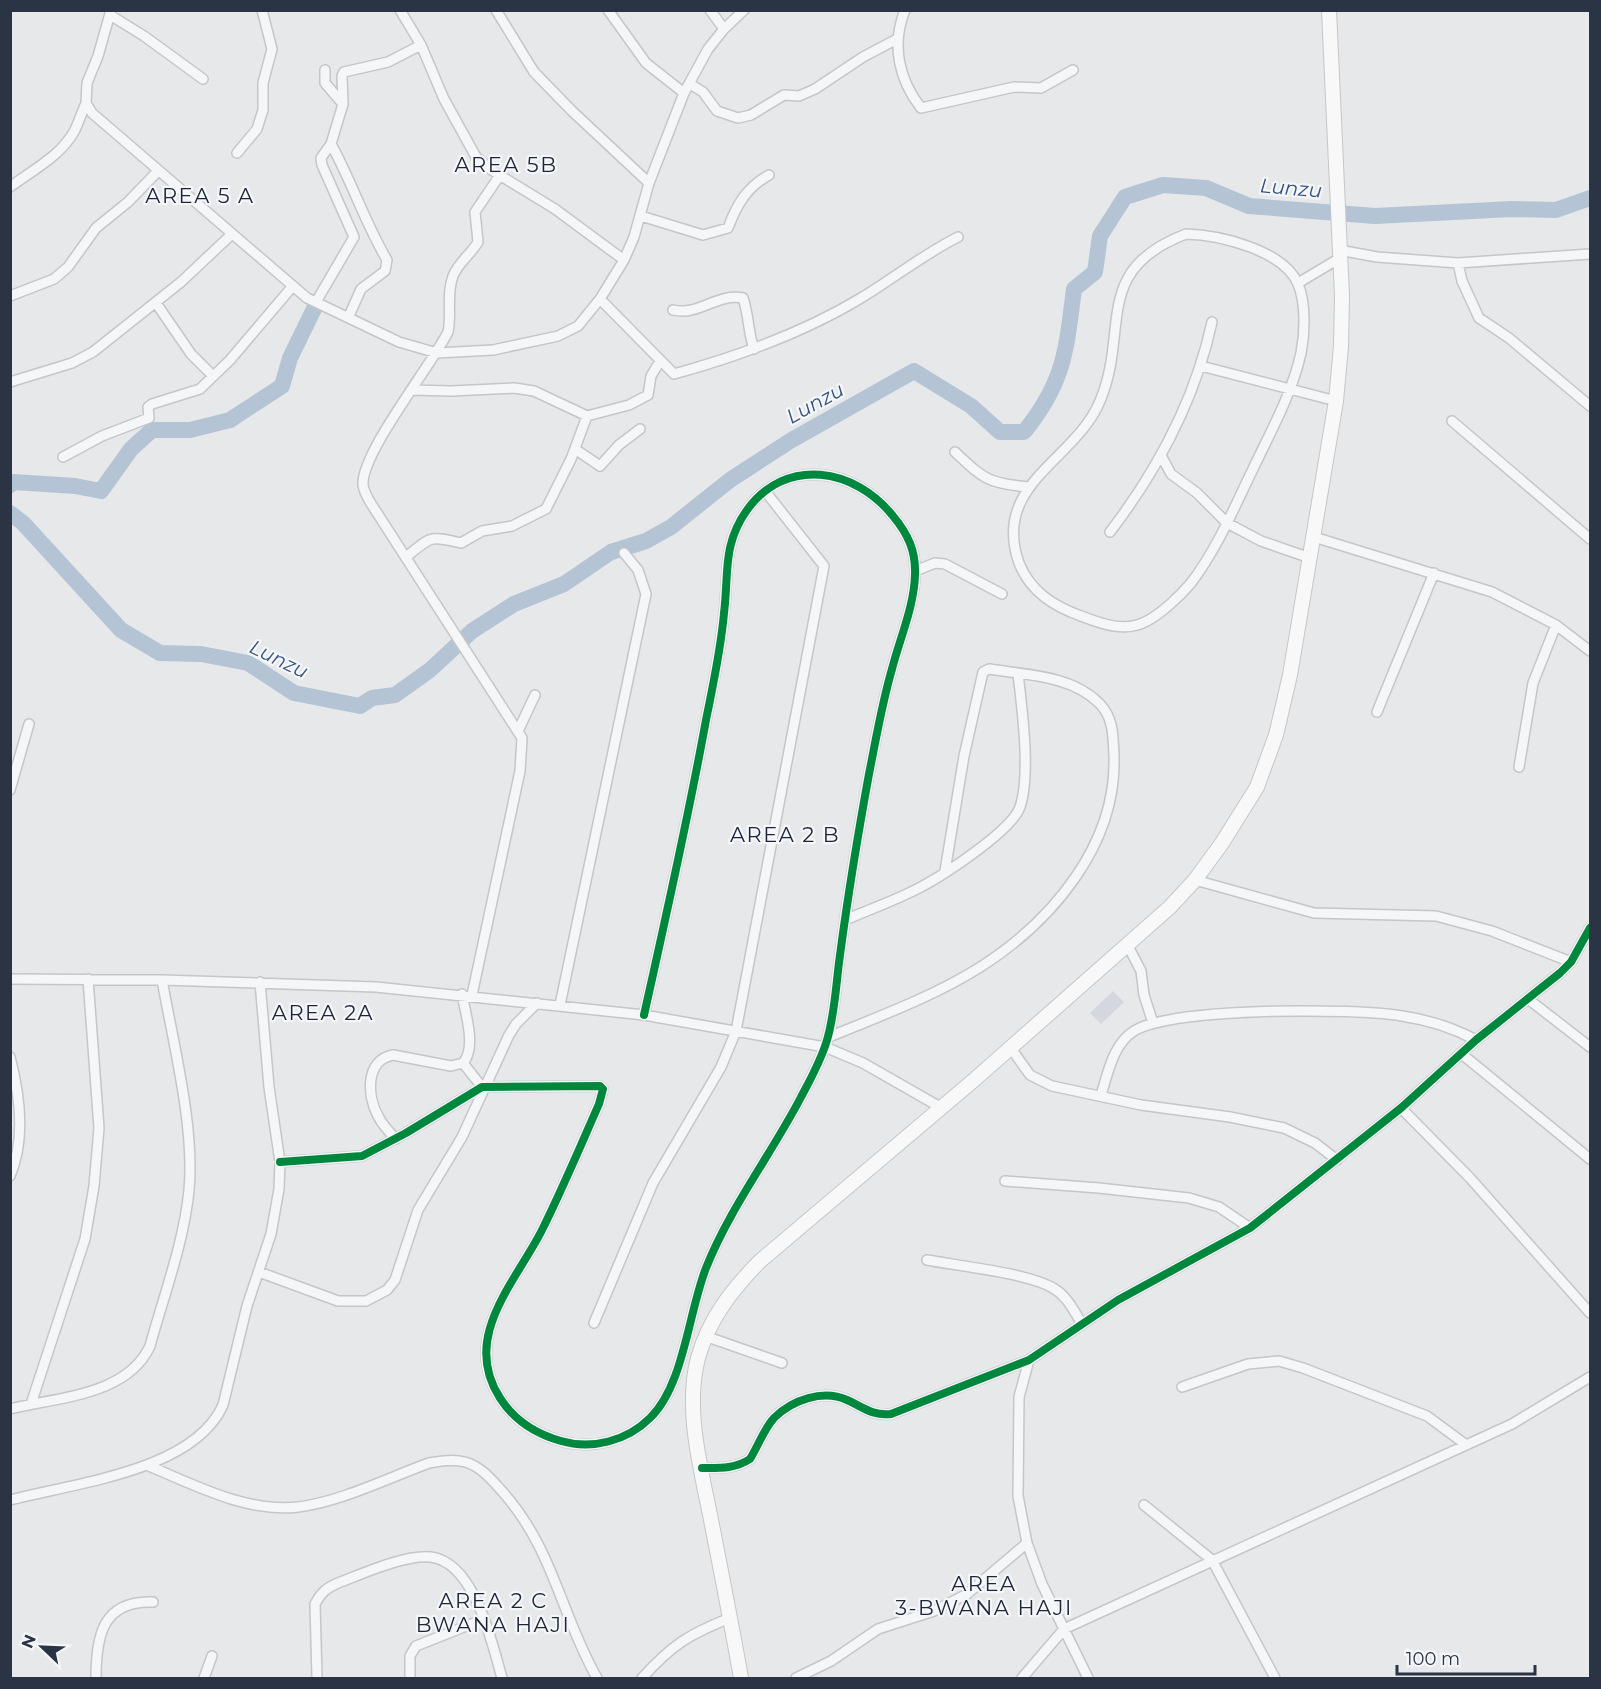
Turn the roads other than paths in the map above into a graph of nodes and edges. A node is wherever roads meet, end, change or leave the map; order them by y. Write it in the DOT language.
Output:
graph roads {
  1 [pos="262,10"];
  2 [pos="400,10"];
  3 [pos="496,10"];
  4 [pos="608,10"];
  5 [pos="710,10"];
  6 [pos="744,10"];
  7 [pos="905,10"];
  8 [pos="1329,10"];
  9 [pos="110,13"];
  10 [pos="724,29"];
  11 [pos="897,39"];
  12 [pos="421,45"];
  13 [pos="325,70"];
  14 [pos="1073,70"];
  15 [pos="204,79"];
  16 [pos="690,84"];
  17 [pos="684,93"];
  18 [pos="86,103"];
  19 [pos="343,104"];
  20 [pos="331,144"];
  21 [pos="237,153"];
  22 [pos="158,171"];
  23 [pos="769,174"];
  24 [pos="500,175"];
  25 [pos="649,183"];
  26 [pos="10,187"];
  27 [pos="641,216"];
  28 [pos="232,234"];
  29 [pos="958,237"];
  30 [pos="1340,254"];
  31 [pos="1590,254"];
  32 [pos="624,260"];
  33 [pos="1458,263"];
  34 [pos="1298,284"];
  35 [pos="292,287"];
  36 [pos="10,296"];
  37 [pos="600,299"];
  38 [pos="316,302"];
  39 [pos="156,303"];
  40 [pos="673,310"];
  41 [pos="349,316"];
  42 [pos="1212,322"];
  43 [pos="754,349"];
  44 [pos="437,353"];
  45 [pos="660,361"];
  46 [pos="1201,366"];
  47 [pos="213,376"];
  48 [pos="10,382"];
  49 [pos="1290,388"];
  50 [pos="411,390"];
  51 [pos="1336,400"];
  52 [pos="1590,406"];
  53 [pos="587,416"];
  54 [pos="1452,421"];
  55 [pos="639,429"];
  56 [pos="575,449"];
  57 [pos="955,452"];
  58 [pos="63,457"];
  59 [pos="1162,457"];
  60 [pos="1028,487"];
  61 [pos="765,491"];
  62 [pos="1227,523"];
  63 [pos="1110,532"];
  64 [pos="1314,537"];
  65 [pos="1590,539"];
  66 [pos="624,552"];
  67 [pos="406,557"];
  68 [pos="1310,558"];
  69 [pos="915,571"];
  70 [pos="1434,573"];
  71 [pos="1002,594"];
  72 [pos="1556,625"];
  73 [pos="1590,651"];
  74 [pos="1018,674"];
  75 [pos="534,696"];
  76 [pos="1377,712"];
  77 [pos="29,724"];
  78 [pos="518,732"];
  79 [pos="1519,767"];
  80 [pos="10,790"];
  81 [pos="945,871"];
  82 [pos="1195,880"];
  83 [pos="845,920"];
  84 [pos="1590,928"];
  85 [pos="1128,946"];
  86 [pos="1571,962"];
  87 [pos="10,979"];
  88 [pos="88,979"];
  89 [pos="162,980"];
  90 [pos="260,982"];
  91 [pos="467,995"];
  92 [pos="1528,999"];
  93 [pos="537,1003"];
  94 [pos="560,1005"];
  95 [pos="644,1015"];
  96 [pos="1153,1023"];
  97 [pos="736,1031"];
  98 [pos="829,1037"];
  99 [pos="1476,1040"];
  100 [pos="825,1047"];
  101 [pos="1010,1047"];
  102 [pos="1590,1047"];
  103 [pos="1462,1055"];
  104 [pos="10,1057"];
  105 [pos="462,1063"];
  106 [pos="485,1086"];
  107 [pos="1101,1095"];
  108 [pos="940,1107"];
  109 [pos="1401,1108"];
  110 [pos="396,1139"];
  111 [pos="1590,1159"];
  112 [pos="1337,1160"];
  113 [pos="280,1162"];
  114 [pos="10,1176"];
  115 [pos="1005,1181"];
  116 [pos="1250,1228"];
  117 [pos="927,1260"];
  118 [pos="259,1272"];
  119 [pos="1590,1313"];
  120 [pos="594,1323"];
  121 [pos="1082,1324"];
  122 [pos="705,1336"];
  123 [pos="1029,1360"];
  124 [pos="782,1363"];
  125 [pos="1590,1377"];
  126 [pos="673,1384"];
  127 [pos="693,1384"];
  128 [pos="1182,1387"];
  129 [pos="31,1404"];
  130 [pos="10,1409"];
  131 [pos="1465,1444"];
  132 [pos="149,1466"];
  133 [pos="702,1468"];
  134 [pos="10,1500"];
  135 [pos="1144,1505"];
  136 [pos="1027,1543"];
  137 [pos="1212,1560"];
  138 [pos="153,1602"];
  139 [pos="730,1618"];
  140 [pos="484,1619"];
  141 [pos="1064,1629"];
  142 [pos="212,1656"];
  143 [pos="96,1678"];
  144 [pos="204,1678"];
  145 [pos="317,1678"];
  146 [pos="410,1678"];
  147 [pos="502,1678"];
  148 [pos="597,1678"];
  149 [pos="642,1678"];
  150 [pos="741,1678"];
  151 [pos="795,1678"];
  152 [pos="1022,1678"];
  153 [pos="1088,1678"];
  154 [pos="1275,1678"];
  1 -- 21 [label="street"];
  2 -- 12 [label="street"];
  3 -- 25 [label="street"];
  4 -- 17 [label="street"];
  5 -- 10 [label="street"];
  6 -- 10 [label="street"];
  7 -- 11 [label="street"];
  8 -- 30 [label="main road"];
  9 -- 15 [label="street"];
  9 -- 18 [label="street"];
  10 -- 16 [label="street"];
  11 -- 14 [label="street"];
  11 -- 16 [label="street"];
  12 -- 19 [label="street"];
  12 -- 24 [label="street"];
  13 -- 19 [label="street"];
  16 -- 17 [label="street"];
  17 -- 25 [label="street"];
  18 -- 22 [label="street"];
  18 -- 26 [label="street"];
  19 -- 20 [label="street"];
  20 -- 38 [label="street"];
  20 -- 41 [label="street"];
  22 -- 28 [label="street"];
  22 -- 36 [label="street"];
  23 -- 27 [label="street"];
  24 -- 32 [label="street"];
  24 -- 44 [label="street"];
  25 -- 27 [label="street"];
  27 -- 32 [label="street"];
  28 -- 35 [label="street"];
  28 -- 39 [label="street"];
  29 -- 43 [label="street"];
  30 -- 33 [label="street"];
  30 -- 34 [label="street"];
  30 -- 51 [label="main road"];
  31 -- 33 [label="street"];
  32 -- 37 [label="street"];
  33 -- 52 [label="street"];
  34 -- 49 [label="street"];
  34 -- 60 [label="street"];
  35 -- 38 [label="street"];
  35 -- 47 [label="street"];
  37 -- 44 [label="street"];
  37 -- 45 [label="street"];
  38 -- 41 [label="street"];
  39 -- 47 [label="street"];
  39 -- 48 [label="street"];
  40 -- 43 [label="street"];
  41 -- 44 [label="street"];
  42 -- 46 [label="street"];
  43 -- 45 [label="street"];
  44 -- 50 [label="street"];
  45 -- 53 [label="street"];
  46 -- 49 [label="street"];
  46 -- 59 [label="street"];
  47 -- 58 [label="street"];
  49 -- 51 [label="street"];
  49 -- 62 [label="street"];
  50 -- 53 [label="street"];
  50 -- 67 [label="street"];
  51 -- 64 [label="main road"];
  53 -- 56 [label="street"];
  54 -- 65 [label="street"];
  55 -- 56 [label="street"];
  56 -- 67 [label="street"];
  57 -- 60 [label="street"];
  59 -- 62 [label="street"];
  59 -- 63 [label="street"];
  60 -- 62 [label="street"];
  61 -- 69 [label="street"];
  61 -- 95 [label="street"];
  61 -- 97 [label="street"];
  62 -- 68 [label="street"];
  64 -- 68 [label="main road"];
  64 -- 70 [label="street"];
  66 -- 94 [label="street"];
  67 -- 78 [label="street"];
  68 -- 82 [label="main road"];
  69 -- 71 [label="street"];
  69 -- 83 [label="street"];
  70 -- 72 [label="street"];
  70 -- 76 [label="street"];
  72 -- 73 [label="street"];
  72 -- 79 [label="street"];
  74 -- 81 [label="street"];
  74 -- 81 [label="street"];
  74 -- 98 [label="street"];
  75 -- 78 [label="street"];
  77 -- 80 [label="street"];
  78 -- 91 [label="street"];
  81 -- 83 [label="street"];
  82 -- 85 [label="main road"];
  82 -- 86 [label="street"];
  83 -- 98 [label="street"];
  84 -- 86 [label="street"];
  85 -- 96 [label="street"];
  85 -- 101 [label="main road"];
  86 -- 92 [label="street"];
  87 -- 88 [label="street"];
  88 -- 89 [label="street"];
  88 -- 129 [label="street"];
  89 -- 90 [label="street"];
  89 -- 129 [label="street"];
  90 -- 91 [label="street"];
  90 -- 113 [label="street"];
  91 -- 93 [label="street"];
  91 -- 105 [label="street"];
  92 -- 99 [label="street"];
  92 -- 102 [label="street"];
  93 -- 94 [label="street"];
  93 -- 106 [label="street"];
  94 -- 95 [label="street"];
  95 -- 97 [label="street"];
  96 -- 99 [label="street"];
  96 -- 107 [label="street"];
  97 -- 100 [label="street"];
  97 -- 120 [label="street"];
  98 -- 100 [label="street"];
  99 -- 103 [label="street"];
  100 -- 108 [label="street"];
  100 -- 126 [label="street"];
  101 -- 107 [label="street"];
  101 -- 108 [label="main road"];
  103 -- 109 [label="street"];
  103 -- 111 [label="street"];
  104 -- 114 [label="street"];
  105 -- 106 [label="street"];
  105 -- 110 [label="street"];
  106 -- 110 [label="street"];
  106 -- 118 [label="street"];
  106 -- 126 [label="street"];
  107 -- 112 [label="street"];
  108 -- 122 [label="main road"];
  109 -- 112 [label="street"];
  109 -- 119 [label="street"];
  110 -- 113 [label="street"];
  112 -- 116 [label="street"];
  113 -- 118 [label="street"];
  115 -- 116 [label="street"];
  116 -- 121 [label="street"];
  117 -- 121 [label="street"];
  118 -- 132 [label="street"];
  121 -- 123 [label="street"];
  122 -- 124 [label="street"];
  122 -- 127 [label="main road"];
  123 -- 133 [label="street"];
  123 -- 136 [label="street"];
  125 -- 131 [label="street"];
  126 -- 127 [label="street"];
  127 -- 133 [label="main road"];
  128 -- 131 [label="street"];
  129 -- 130 [label="street"];
  131 -- 137 [label="street"];
  132 -- 134 [label="street"];
  132 -- 148 [label="street"];
  133 -- 139 [label="main road"];
  135 -- 137 [label="street"];
  136 -- 141 [label="street"];
  136 -- 151 [label="street"];
  137 -- 141 [label="street"];
  137 -- 154 [label="street"];
  138 -- 143 [label="street"];
  139 -- 149 [label="street"];
  139 -- 150 [label="main road"];
  140 -- 145 [label="street"];
  140 -- 146 [label="street"];
  140 -- 147 [label="street"];
  141 -- 152 [label="street"];
  141 -- 153 [label="street"];
  142 -- 144 [label="street"];
}
